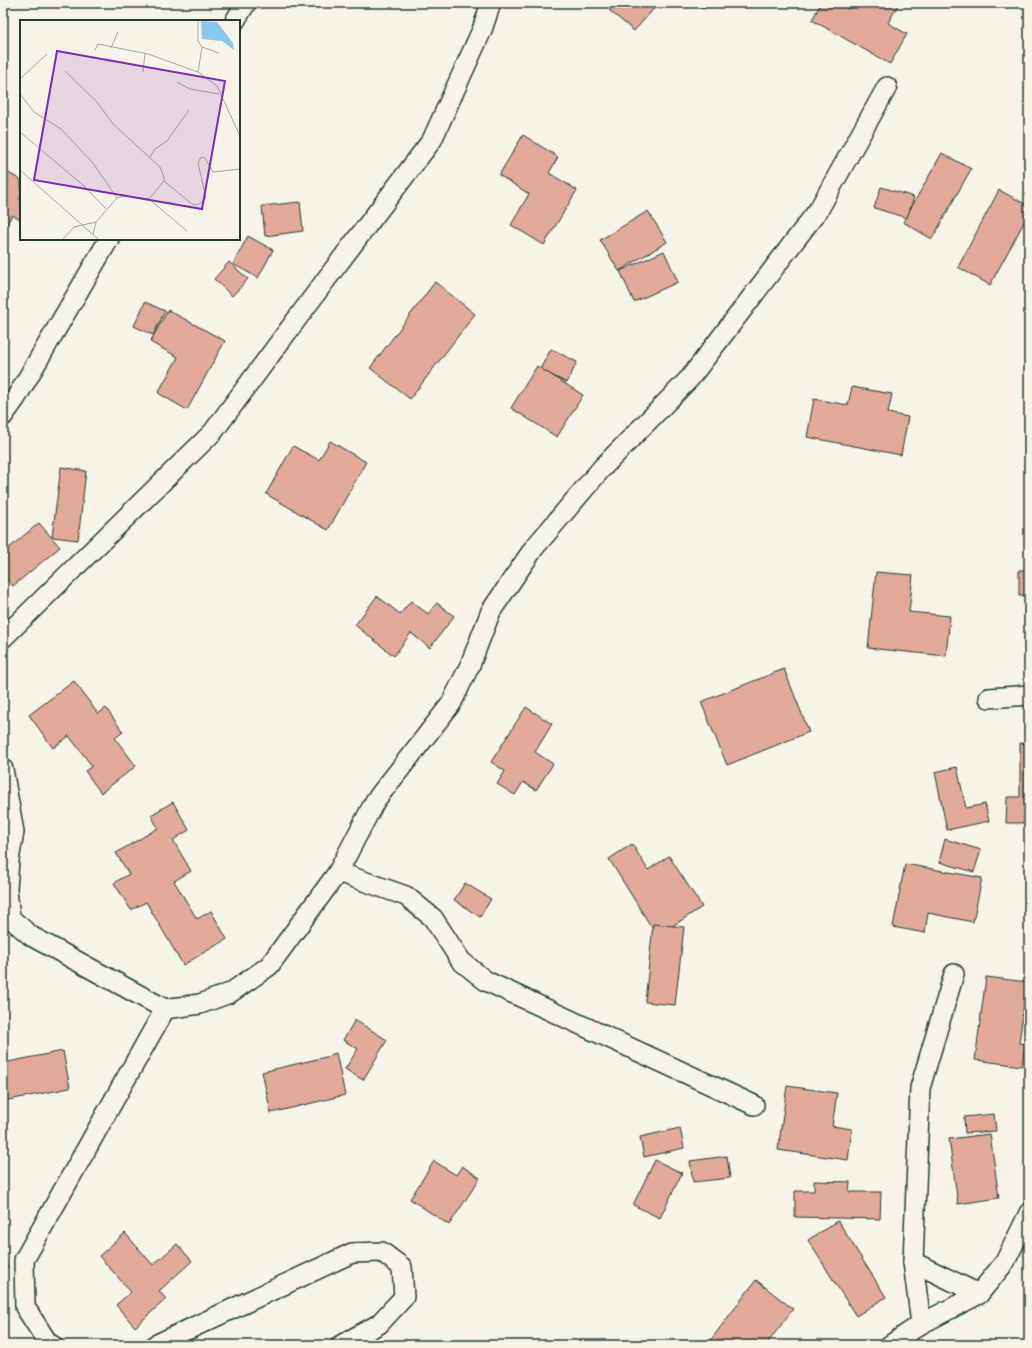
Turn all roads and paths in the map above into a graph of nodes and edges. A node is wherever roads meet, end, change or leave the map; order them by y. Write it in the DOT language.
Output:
graph roads {
  1 [pos="246,3"];
  2 [pos="491,3"];
  3 [pos="236,20"];
  4 [pos="887,87"];
  5 [pos="108,240"];
  6 [pos="3,416"];
  7 [pos="3,638"];
  8 [pos="1029,694"];
  9 [pos="989,698"];
  10 [pos="3,769"];
  11 [pos="338,872"];
  12 [pos="7,924"];
  13 [pos="954,974"];
  14 [pos="165,1010"];
  15 [pos="754,1105"];
  16 [pos="1029,1213"];
  17 [pos="913,1262"];
  18 [pos="979,1294"];
  19 [pos="921,1324"];
  20 [pos="52,1345"];
  21 [pos="155,1345"];
  22 [pos="342,1345"];
  23 [pos="890,1345"];
  1 -- 3 [label="street"];
  2 -- 7 [label="street"];
  4 -- 11 [label="street"];
  5 -- 6 [label="street"];
  8 -- 9 [label="street"];
  10 -- 12 [label="street"];
  11 -- 14 [label="street"];
  11 -- 15 [label="street"];
  12 -- 14 [label="street"];
  13 -- 17 [label="street"];
  14 -- 20 [label="street"];
  16 -- 18 [label="street"];
  17 -- 18 [label="street"];
  17 -- 19 [label="street"];
  18 -- 19 [label="street"];
  19 -- 23 [label="street"];
  21 -- 22 [label="street"];
}
